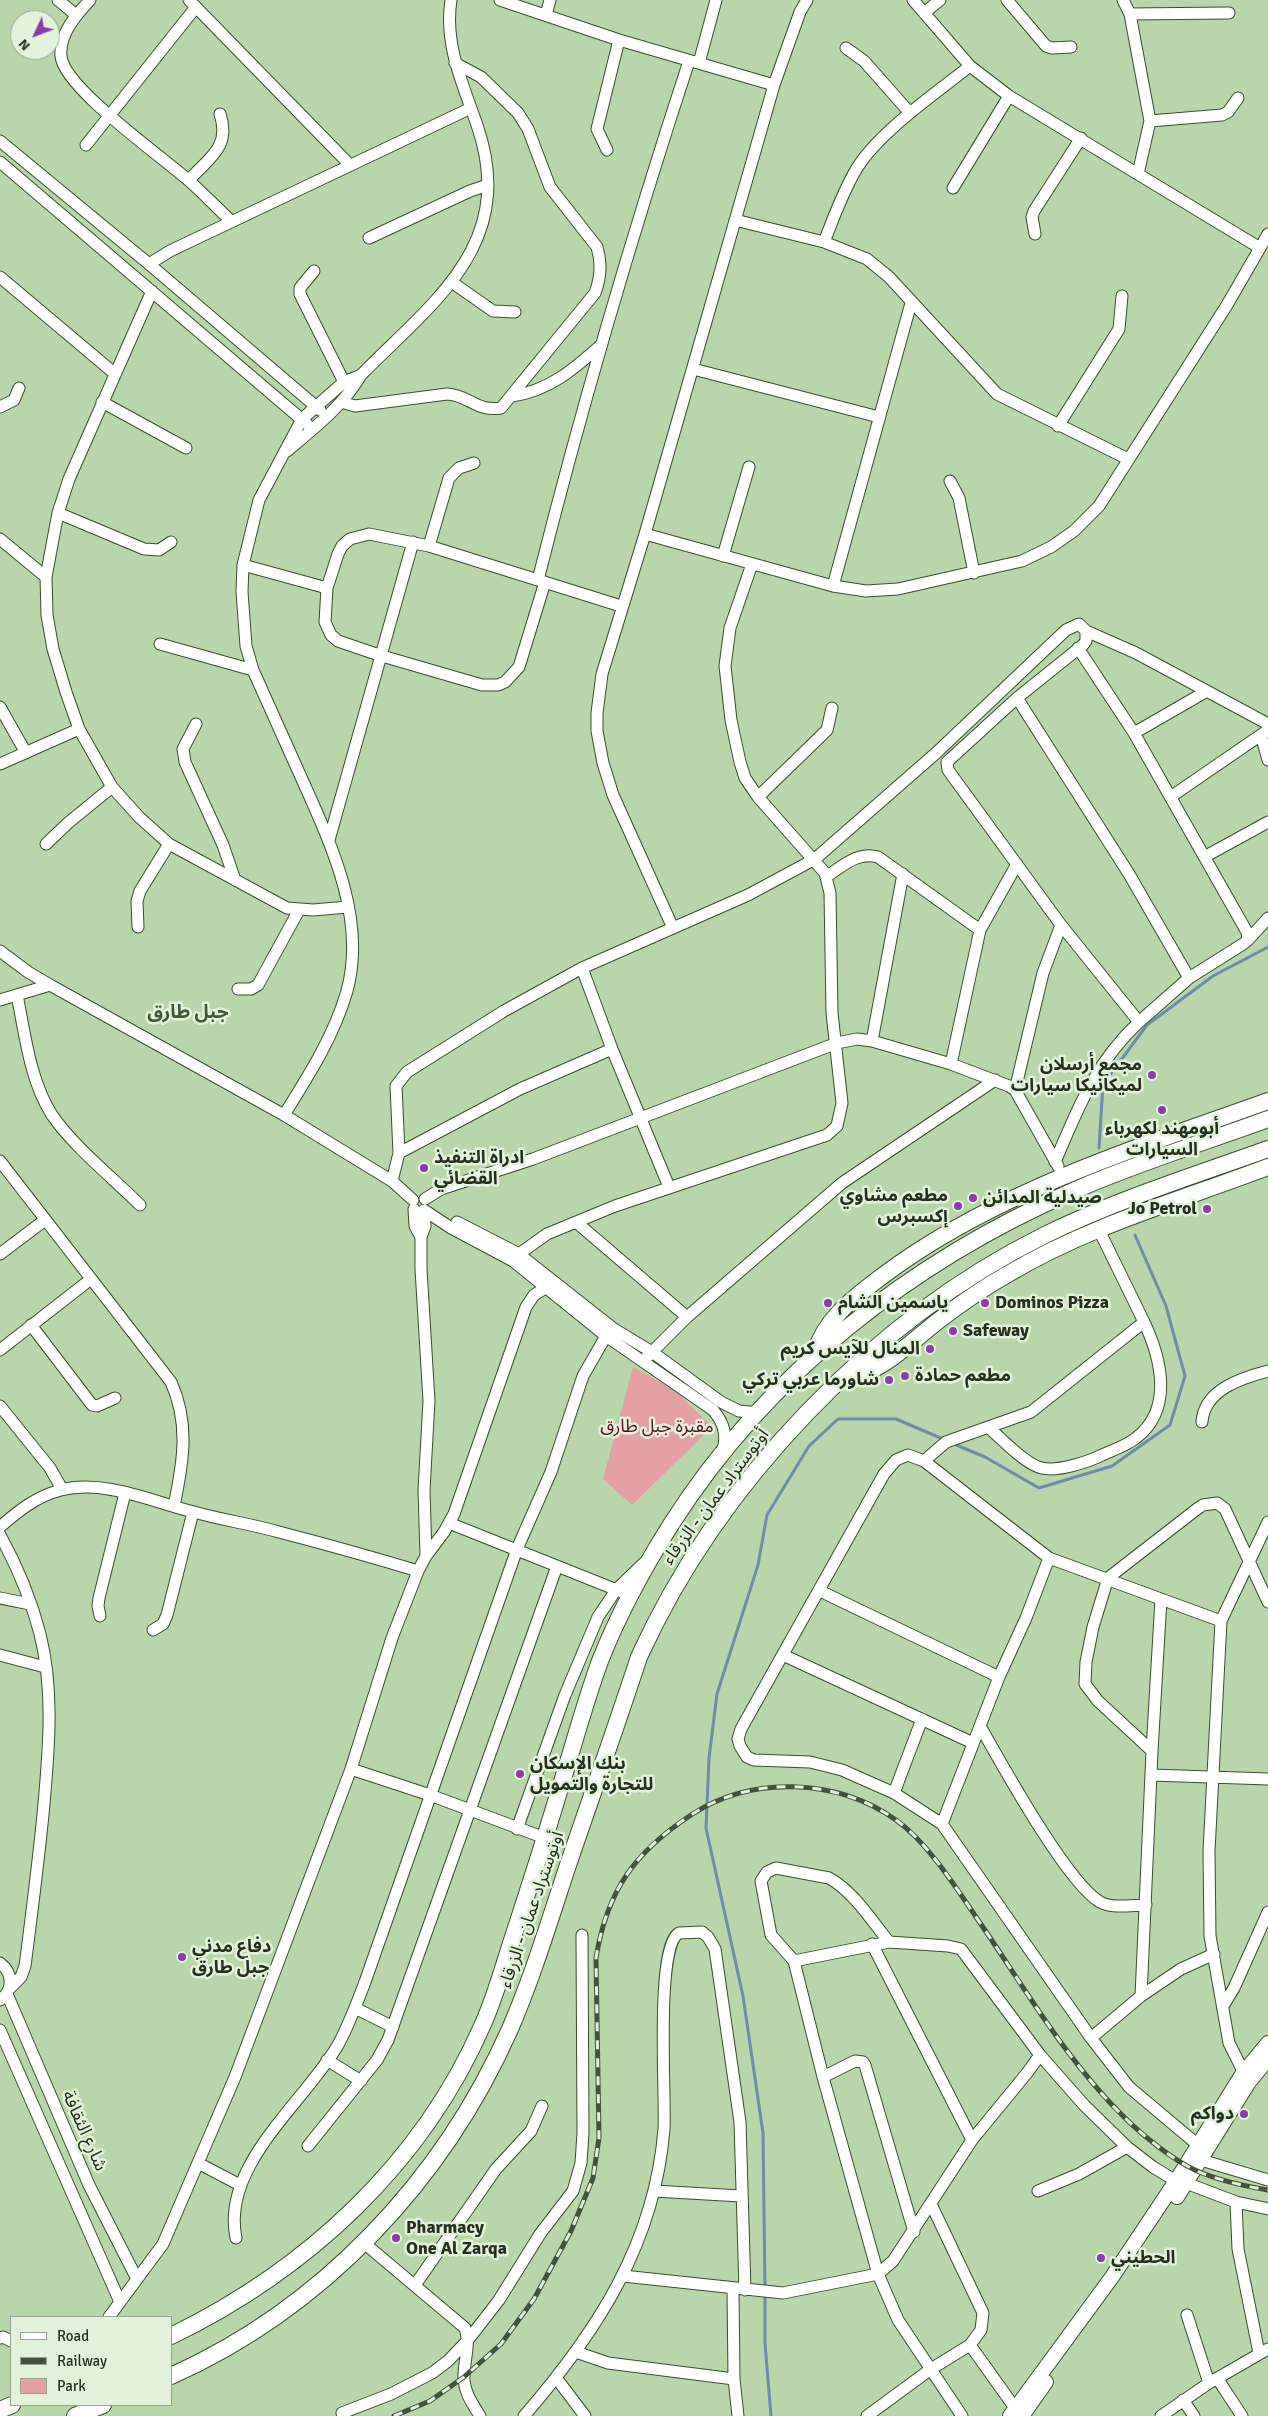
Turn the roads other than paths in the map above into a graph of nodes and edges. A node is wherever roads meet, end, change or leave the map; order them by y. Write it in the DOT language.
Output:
graph roads {
  1 [pos="58,0"];
  2 [pos="90,0"];
  3 [pos="451,0"];
  4 [pos="500,0"];
  5 [pos="550,0"];
  6 [pos="716,0"];
  7 [pos="807,0"];
  8 [pos="913,0"];
  9 [pos="940,0"];
  10 [pos="1007,0"];
  11 [pos="1123,0"];
  12 [pos="193,4"];
  13 [pos="1229,12"];
  14 [pos="924,13"];
  15 [pos="1130,14"];
  16 [pos="76,15"];
  17 [pos="546,15"];
  18 [pos="619,40"];
  19 [pos="1071,47"];
  20 [pos="846,48"];
  21 [pos="694,62"];
  22 [pos="455,63"];
  23 [pos="970,66"];
  24 [pos="774,85"];
  25 [pos="1009,96"];
  26 [pos="1238,98"];
  27 [pos="471,108"];
  28 [pos="910,113"];
  29 [pos="220,114"];
  30 [pos="111,116"];
  31 [pos="1150,121"];
  32 [pos="1082,138"];
  33 [pos="0,141"];
  34 [pos="86,145"];
  35 [pos="607,150"];
  36 [pos="0,162"];
  37 [pos="350,164"];
  38 [pos="1138,174"];
  39 [pos="188,180"];
  40 [pos="488,185"];
  41 [pos="953,188"];
  42 [pos="735,220"];
  43 [pos="231,221"];
  44 [pos="1035,234"];
  45 [pos="1268,234"];
  46 [pos="369,238"];
  47 [pos="824,242"];
  48 [pos="1260,248"];
  49 [pos="149,264"];
  50 [pos="314,270"];
  51 [pos="0,277"];
  52 [pos="453,283"];
  53 [pos="152,291"];
  54 [pos="1122,296"];
  55 [pos="912,303"];
  56 [pos="515,312"];
  57 [pos="601,345"];
  58 [pos="693,369"];
  59 [pos="114,373"];
  60 [pos="348,386"];
  61 [pos="19,388"];
  62 [pos="512,396"];
  63 [pos="102,402"];
  64 [pos="341,402"];
  65 [pos="316,406"];
  66 [pos="0,407"];
  67 [pos="326,417"];
  68 [pos="879,417"];
  69 [pos="302,419"];
  70 [pos="1058,426"];
  71 [pos="313,429"];
  72 [pos="186,448"];
  73 [pos="281,456"];
  74 [pos="1128,459"];
  75 [pos="474,463"];
  76 [pos="749,467"];
  77 [pos="950,481"];
  78 [pos="58,513"];
  79 [pos="645,534"];
  80 [pos="0,539"];
  81 [pos="171,542"];
  82 [pos="413,542"];
  83 [pos="428,546"];
  84 [pos="723,556"];
  85 [pos="752,564"];
  86 [pos="243,565"];
  87 [pos="974,573"];
  88 [pos="46,577"];
  89 [pos="542,581"];
  90 [pos="833,586"];
  91 [pos="327,588"];
  92 [pos="621,606"];
  93 [pos="1086,631"];
  94 [pos="160,644"];
  95 [pos="1078,648"];
  96 [pos="382,656"];
  97 [pos="253,670"];
  98 [pos="1207,690"];
  99 [pos="1017,698"];
  100 [pos="0,707"];
  101 [pos="832,708"];
  102 [pos="196,724"];
  103 [pos="1268,724"];
  104 [pos="79,729"];
  105 [pos="1264,732"];
  106 [pos="1134,733"];
  107 [pos="26,753"];
  108 [pos="1268,760"];
  109 [pos="0,764"];
  110 [pos="112,787"];
  111 [pos="1172,796"];
  112 [pos="758,797"];
  113 [pos="1268,822"];
  114 [pos="329,840"];
  115 [pos="46,844"];
  116 [pos="169,844"];
  117 [pos="1206,856"];
  118 [pos="815,859"];
  119 [pos="1017,864"];
  120 [pos="903,874"];
  121 [pos="827,876"];
  122 [pos="234,880"];
  123 [pos="348,907"];
  124 [pos="299,910"];
  125 [pos="1268,918"];
  126 [pos="1061,925"];
  127 [pos="138,928"];
  128 [pos="673,928"];
  129 [pos="980,930"];
  130 [pos="1248,940"];
  131 [pos="0,951"];
  132 [pos="582,968"];
  133 [pos="1189,978"];
  134 [pos="50,985"];
  135 [pos="238,989"];
  136 [pos="16,995"];
  137 [pos="0,1000"];
  138 [pos="1139,1022"];
  139 [pos="872,1041"];
  140 [pos="837,1043"];
  141 [pos="612,1049"];
  142 [pos="951,1064"];
  143 [pos="995,1080"];
  144 [pos="1014,1090"];
  145 [pos="1268,1101"];
  146 [pos="284,1115"];
  147 [pos="641,1118"];
  148 [pos="1268,1119"];
  149 [pos="1268,1149"];
  150 [pos="399,1153"];
  151 [pos="0,1161"];
  152 [pos="1055,1162"];
  153 [pos="1268,1168"];
  154 [pos="1064,1176"];
  155 [pos="392,1181"];
  156 [pos="669,1187"];
  157 [pos="140,1205"];
  158 [pos="421,1205"];
  159 [pos="45,1220"];
  160 [pos="576,1222"];
  161 [pos="1099,1230"];
  162 [pos="929,1243"];
  163 [pos="0,1254"];
  164 [pos="520,1254"];
  165 [pos="939,1261"];
  166 [pos="91,1279"];
  167 [pos="546,1287"];
  168 [pos="960,1294"];
  169 [pos="687,1318"];
  170 [pos="1144,1322"];
  171 [pos="31,1325"];
  172 [pos="606,1336"];
  173 [pos="0,1350"];
  174 [pos="648,1356"];
  175 [pos="813,1357"];
  176 [pos="1268,1371"];
  177 [pos="115,1398"];
  178 [pos="0,1406"];
  179 [pos="759,1413"];
  180 [pos="1202,1422"];
  181 [pos="988,1427"];
  182 [pos="723,1451"];
  183 [pos="924,1461"];
  184 [pos="62,1489"];
  185 [pos="124,1493"];
  186 [pos="174,1506"];
  187 [pos="193,1512"];
  188 [pos="1268,1522"];
  189 [pos="449,1524"];
  190 [pos="0,1527"];
  191 [pos="0,1535"];
  192 [pos="517,1549"];
  193 [pos="426,1556"];
  194 [pos="1049,1558"];
  195 [pos="1249,1563"];
  196 [pos="557,1566"];
  197 [pos="418,1571"];
  198 [pos="1108,1578"];
  199 [pos="820,1591"];
  200 [pos="623,1592"];
  201 [pos="0,1598"];
  202 [pos="1161,1600"];
  203 [pos="1268,1602"];
  204 [pos="30,1604"];
  205 [pos="100,1616"];
  206 [pos="1221,1621"];
  207 [pos="153,1630"];
  208 [pos="0,1655"];
  209 [pos="784,1656"];
  210 [pos="46,1667"];
  211 [pos="999,1677"];
  212 [pos="922,1719"];
  213 [pos="980,1726"];
  214 [pos="973,1743"];
  215 [pos="1152,1751"];
  216 [pos="351,1768"];
  217 [pos="1152,1775"];
  218 [pos="1213,1776"];
  219 [pos="1268,1779"];
  220 [pos="894,1793"];
  221 [pos="430,1795"];
  222 [pos="470,1810"];
  223 [pos="942,1824"];
  224 [pos="518,1829"];
  225 [pos="545,1838"];
  226 [pos="1146,1905"];
  227 [pos="1268,1912"];
  228 [pos="582,1935"];
  229 [pos="889,1942"];
  230 [pos="872,1944"];
  231 [pos="27,1954"];
  232 [pos="1214,1954"];
  233 [pos="794,1961"];
  234 [pos="3,1966"];
  235 [pos="5,1994"];
  236 [pos="1141,1996"];
  237 [pos="1223,2006"];
  238 [pos="355,2008"];
  239 [pos="393,2027"];
  240 [pos="0,2030"];
  241 [pos="1090,2038"];
  242 [pos="1268,2042"];
  243 [pos="1040,2055"];
  244 [pos="1268,2059"];
  245 [pos="327,2060"];
  246 [pos="823,2077"];
  247 [pos="1246,2078"];
  248 [pos="361,2081"];
  249 [pos="542,2106"];
  250 [pos="972,2140"];
  251 [pos="1198,2145"];
  252 [pos="308,2146"];
  253 [pos="1127,2147"];
  254 [pos="1201,2160"];
  255 [pos="198,2163"];
  256 [pos="1268,2180"];
  257 [pos="1181,2182"];
  258 [pos="240,2185"];
  259 [pos="654,2191"];
  260 [pos="1038,2191"];
  261 [pos="742,2196"];
  262 [pos="1236,2202"];
  263 [pos="931,2204"];
  264 [pos="1268,2209"];
  265 [pos="914,2232"];
  266 [pos="236,2238"];
  267 [pos="364,2243"];
  268 [pos="878,2274"];
  269 [pos="623,2276"];
  270 [pos="138,2279"];
  271 [pos="415,2285"];
  272 [pos="733,2289"];
  273 [pos="745,2290"];
  274 [pos="120,2302"];
  275 [pos="1187,2315"];
  276 [pos="110,2316"];
  277 [pos="172,2335"];
  278 [pos="468,2340"];
  279 [pos="970,2345"];
  280 [pos="1264,2351"];
  281 [pos="576,2352"];
  282 [pos="931,2369"];
  283 [pos="172,2376"];
  284 [pos="557,2379"];
  285 [pos="734,2379"];
  286 [pos="1213,2380"];
  287 [pos="1183,2400"];
  288 [pos="100,2406"];
  289 [pos="342,2413"];
  290 [pos="1016,2413"];
  291 [pos="75,2416"];
  292 [pos="480,2416"];
  293 [pos="524,2416"];
  294 [pos="585,2416"];
  295 [pos="738,2416"];
  296 [pos="867,2416"];
  297 [pos="962,2416"];
  298 [pos="1161,2416"];
  299 [pos="1194,2416"];
  300 [pos="1242,2416"];
  1 -- 16 [label="street"];
  2 -- 16 [label="street"];
  3 -- 22 [label="street"];
  4 -- 17 [label="street"];
  5 -- 17 [label="street"];
  6 -- 21 [label="street"];
  7 -- 24 [label="street"];
  8 -- 14 [label="street"];
  9 -- 14 [label="street"];
  10 -- 19 [label="street"];
  11 -- 15 [label="street"];
  12 -- 30 [label="street"];
  12 -- 37 [label="street"];
  13 -- 15 [label="street"];
  14 -- 23 [label="street"];
  15 -- 31 [label="street"];
  16 -- 30 [label="street"];
  17 -- 18 [label="street"];
  18 -- 21 [label="street"];
  18 -- 35 [label="street"];
  20 -- 28 [label="street"];
  21 -- 24 [label="street"];
  21 -- 57 [label="street"];
  22 -- 27 [label="street"];
  22 -- 62 [label="street"];
  23 -- 25 [label="street"];
  23 -- 28 [label="street"];
  24 -- 42 [label="street"];
  25 -- 32 [label="street"];
  25 -- 41 [label="street"];
  26 -- 31 [label="street"];
  27 -- 37 [label="street"];
  27 -- 40 [label="street"];
  28 -- 47 [label="street"];
  29 -- 39 [label="street"];
  30 -- 34 [label="street"];
  30 -- 39 [label="street"];
  31 -- 38 [label="street"];
  32 -- 38 [label="street"];
  32 -- 44 [label="street"];
  33 -- 49 [label="street"];
  36 -- 53 [label="street"];
  37 -- 43 [label="street"];
  38 -- 48 [label="street"];
  39 -- 43 [label="street"];
  40 -- 46 [label="street"];
  40 -- 52 [label="street"];
  42 -- 47 [label="street"];
  42 -- 58 [label="street"];
  43 -- 49 [label="street"];
  45 -- 48 [label="street"];
  47 -- 55 [label="street"];
  48 -- 74 [label="street"];
  49 -- 65 [label="street"];
  50 -- 60 [label="street"];
  51 -- 59 [label="street"];
  52 -- 56 [label="street"];
  52 -- 60 [label="street"];
  53 -- 59 [label="street"];
  53 -- 69 [label="street"];
  54 -- 70 [label="street"];
  55 -- 68 [label="street"];
  55 -- 70 [label="street"];
  57 -- 62 [label="street"];
  57 -- 89 [label="street"];
  58 -- 68 [label="street"];
  58 -- 79 [label="street"];
  59 -- 63 [label="street"];
  60 -- 64 [label="street"];
  60 -- 65 [label="street"];
  61 -- 66 [label="street"];
  62 -- 64 [label="street"];
  63 -- 72 [label="street"];
  63 -- 78 [label="street"];
  64 -- 67 [label="street"];
  65 -- 67 [label="street"];
  65 -- 69 [label="street"];
  67 -- 71 [label="street"];
  68 -- 90 [label="street"];
  69 -- 71 [label="street"];
  69 -- 73 [label="street"];
  70 -- 74 [label="street"];
  71 -- 73 [label="street"];
  73 -- 86 [label="street"];
  74 -- 87 [label="street"];
  75 -- 83 [label="street"];
  76 -- 84 [label="street"];
  77 -- 87 [label="street"];
  78 -- 81 [label="street"];
  78 -- 88 [label="street"];
  79 -- 84 [label="street"];
  79 -- 92 [label="street"];
  80 -- 88 [label="street"];
  82 -- 83 [label="street"];
  82 -- 91 [label="street"];
  82 -- 96 [label="street"];
  83 -- 89 [label="street"];
  84 -- 85 [label="street"];
  85 -- 90 [label="street"];
  85 -- 112 [label="street"];
  86 -- 91 [label="street"];
  86 -- 97 [label="street"];
  87 -- 90 [label="street"];
  88 -- 104 [label="street"];
  89 -- 92 [label="street"];
  89 -- 96 [label="street"];
  91 -- 96 [label="street"];
  92 -- 128 [label="street"];
  93 -- 95 [label="street"];
  93 -- 98 [label="street"];
  93 -- 118 [label="street"];
  94 -- 97 [label="street"];
  95 -- 99 [label="street"];
  95 -- 106 [label="street"];
  96 -- 114 [label="street"];
  97 -- 114 [label="street"];
  98 -- 103 [label="street"];
  98 -- 106 [label="street"];
  99 -- 119 [label="street"];
  99 -- 133 [label="street"];
  100 -- 107 [label="street"];
  101 -- 112 [label="street"];
  102 -- 122 [label="street"];
  104 -- 107 [label="street"];
  104 -- 110 [label="street"];
  105 -- 108 [label="street"];
  105 -- 111 [label="street"];
  106 -- 111 [label="street"];
  107 -- 109 [label="street"];
  110 -- 115 [label="street"];
  110 -- 116 [label="street"];
  111 -- 117 [label="street"];
  112 -- 118 [label="street"];
  113 -- 117 [label="street"];
  114 -- 123 [label="street"];
  116 -- 122 [label="street"];
  116 -- 127 [label="street"];
  117 -- 130 [label="street"];
  118 -- 121 [label="street"];
  118 -- 128 [label="street"];
  119 -- 126 [label="street"];
  119 -- 129 [label="street"];
  120 -- 121 [label="street"];
  120 -- 129 [label="street"];
  120 -- 139 [label="street"];
  121 -- 140 [label="street"];
  122 -- 124 [label="street"];
  123 -- 124 [label="street"];
  123 -- 146 [label="street"];
  124 -- 135 [label="street"];
  125 -- 130 [label="street"];
  126 -- 138 [label="street"];
  126 -- 144 [label="street"];
  128 -- 132 [label="street"];
  129 -- 142 [label="street"];
  130 -- 133 [label="street"];
  131 -- 134 [label="street"];
  132 -- 141 [label="street"];
  132 -- 150 [label="street"];
  133 -- 138 [label="street"];
  134 -- 136 [label="street"];
  134 -- 146 [label="street"];
  136 -- 137 [label="street"];
  136 -- 157 [label="street"];
  138 -- 152 [label="street"];
  139 -- 140 [label="street"];
  139 -- 142 [label="street"];
  140 -- 147 [label="street"];
  140 -- 156 [label="street"];
  141 -- 147 [label="street"];
  141 -- 150 [label="street"];
  142 -- 143 [label="street"];
  143 -- 144 [label="street"];
  143 -- 169 [label="street"];
  144 -- 152 [label="street"];
  145 -- 154 [label="highway, أوتوستراد عمان - الزرقاء"];
  146 -- 155 [label="street"];
  147 -- 156 [label="street"];
  147 -- 158 [label="street"];
  148 -- 165 [label="highway, أوتوستراد عمان - الزرقاء"];
  149 -- 168 [label="highway, أوتوستراد عمان - الزرقاء"];
  150 -- 155 [label="street"];
  151 -- 159 [label="street"];
  152 -- 154 [label="street"];
  153 -- 161 [label="highway, أوتوستراد عمان - الزرقاء"];
  154 -- 162 [label="highway, أوتوستراد عمان - الزرقاء"];
  155 -- 158 [label="street"];
  156 -- 160 [label="street"];
  158 -- 164 [label="street"];
  158 -- 167 [label="street"];
  158 -- 193 [label="street"];
  159 -- 163 [label="street"];
  159 -- 166 [label="street"];
  160 -- 164 [label="street"];
  160 -- 169 [label="street"];
  161 -- 168 [label="highway, أوتوستراد عمان - الزرقاء"];
  161 -- 170 [label="street"];
  162 -- 165 [label="highway"];
  162 -- 175 [label="highway, أوتوستراد عمان - الزرقاء"];
  164 -- 174 [label="street"];
  165 -- 175 [label="highway, أوتوستراد عمان - الزرقاء"];
  166 -- 171 [label="street"];
  166 -- 186 [label="street"];
  167 -- 172 [label="street"];
  167 -- 189 [label="street"];
  168 -- 267 [label="highway, أوتوستراد عمان - الزرقاء"];
  169 -- 174 [label="street"];
  170 -- 181 [label="street"];
  170 -- 181 [label="street"];
  171 -- 173 [label="street"];
  171 -- 177 [label="street"];
  172 -- 174 [label="street"];
  172 -- 192 [label="street"];
  174 -- 179 [label="street"];
  174 -- 182 [label="street"];
  175 -- 179 [label="highway, أوتوستراد عمان - الزرقاء"];
  176 -- 180 [label="street"];
  178 -- 184 [label="street"];
  179 -- 182 [label="highway, أوتوستراد عمان - الزرقاء"];
  181 -- 183 [label="street"];
  182 -- 200 [label="highway, أوتوستراد عمان - الزرقاء"];
  183 -- 194 [label="street"];
  183 -- 199 [label="street"];
  184 -- 185 [label="street"];
  184 -- 190 [label="street"];
  185 -- 186 [label="street"];
  185 -- 205 [label="street"];
  186 -- 187 [label="street"];
  187 -- 197 [label="street"];
  187 -- 207 [label="street"];
  188 -- 195 [label="street"];
  189 -- 192 [label="street"];
  189 -- 193 [label="street"];
  191 -- 204 [label="street"];
  192 -- 196 [label="street"];
  192 -- 221 [label="street"];
  193 -- 197 [label="street"];
  194 -- 198 [label="street"];
  194 -- 211 [label="street"];
  195 -- 198 [label="street"];
  195 -- 203 [label="street"];
  195 -- 206 [label="street"];
  196 -- 200 [label="street"];
  196 -- 222 [label="street"];
  197 -- 216 [label="street"];
  198 -- 202 [label="street"];
  198 -- 215 [label="street"];
  199 -- 209 [label="street"];
  199 -- 211 [label="street"];
  200 -- 224 [label="street"];
  200 -- 225 [label="highway, أوتوستراد عمان - الزرقاء"];
  201 -- 204 [label="street"];
  202 -- 206 [label="street"];
  202 -- 215 [label="street"];
  204 -- 210 [label="street"];
  206 -- 218 [label="street"];
  208 -- 210 [label="street"];
  209 -- 212 [label="street"];
  209 -- 220 [label="street"];
  210 -- 231 [label="street"];
  211 -- 213 [label="street"];
  212 -- 214 [label="street"];
  212 -- 220 [label="street"];
  213 -- 214 [label="street"];
  213 -- 226 [label="street"];
  214 -- 223 [label="street"];
  215 -- 217 [label="street"];
  216 -- 221 [label="street"];
  216 -- 255 [label="street"];
  217 -- 218 [label="street"];
  217 -- 226 [label="street"];
  218 -- 219 [label="street"];
  218 -- 232 [label="street"];
  220 -- 223 [label="street"];
  221 -- 222 [label="street"];
  221 -- 238 [label="street"];
  222 -- 224 [label="street"];
  222 -- 239 [label="street"];
  223 -- 241 [label="street"];
  224 -- 225 [label="street"];
  225 -- 277 [label="highway, أوتوستراد عمان - الزرقاء"];
  226 -- 236 [label="street"];
  227 -- 237 [label="street"];
  228 -- 278 [label="street"];
  229 -- 230 [label="street"];
  229 -- 233 [label="street"];
  229 -- 243 [label="street"];
  230 -- 233 [label="street"];
  230 -- 250 [label="street"];
  231 -- 234 [label="street"];
  231 -- 235 [label="street"];
  232 -- 236 [label="street"];
  232 -- 237 [label="street"];
  233 -- 246 [label="street"];
  234 -- 235 [label="street, شارع الثقافة"];
  235 -- 270 [label="street, شارع الثقافة"];
  236 -- 241 [label="street"];
  237 -- 247 [label="street"];
  238 -- 239 [label="street"];
  238 -- 245 [label="street"];
  239 -- 248 [label="street"];
  240 -- 274 [label="street, شارع الثقافة"];
  241 -- 251 [label="street"];
  242 -- 247 [label="main road"];
  243 -- 250 [label="street"];
  243 -- 253 [label="street"];
  244 -- 247 [label="main road"];
  245 -- 248 [label="street"];
  245 -- 258 [label="street"];
  246 -- 265 [label="street"];
  246 -- 268 [label="street"];
  247 -- 251 [label="main road"];
  247 -- 254 [label="main road"];
  248 -- 252 [label="street"];
  249 -- 271 [label="street"];
  250 -- 263 [label="street"];
  251 -- 257 [label="main road"];
  253 -- 257 [label="street"];
  253 -- 260 [label="street"];
  254 -- 256 [label="street"];
  254 -- 257 [label="main road"];
  255 -- 258 [label="street"];
  255 -- 270 [label="street"];
  257 -- 262 [label="street"];
  257 -- 290 [label="main road"];
  258 -- 266 [label="street"];
  259 -- 261 [label="street"];
  259 -- 261 [label="street"];
  259 -- 269 [label="street"];
  261 -- 273 [label="street"];
  262 -- 264 [label="street"];
  262 -- 280 [label="street"];
  263 -- 265 [label="street"];
  263 -- 279 [label="street"];
  265 -- 268 [label="street"];
  267 -- 271 [label="street"];
  267 -- 283 [label="highway, أوتوستراد عمان - الزرقاء"];
  268 -- 273 [label="street"];
  268 -- 282 [label="street"];
  269 -- 272 [label="street"];
  269 -- 281 [label="street"];
  270 -- 274 [label="street"];
  271 -- 278 [label="street"];
  272 -- 273 [label="street"];
  272 -- 285 [label="street"];
  274 -- 276 [label="street"];
  275 -- 286 [label="street"];
  278 -- 289 [label="street"];
  278 -- 292 [label="street"];
  279 -- 282 [label="street"];
  279 -- 290 [label="street"];
  280 -- 286 [label="street"];
  281 -- 284 [label="street"];
  281 -- 285 [label="street"];
  282 -- 296 [label="street"];
  282 -- 297 [label="street"];
  284 -- 293 [label="street"];
  284 -- 294 [label="street"];
  285 -- 295 [label="street"];
  286 -- 287 [label="street"];
  286 -- 300 [label="street"];
  287 -- 298 [label="street"];
  287 -- 299 [label="street"];
  288 -- 291 [label="highway"];
}
